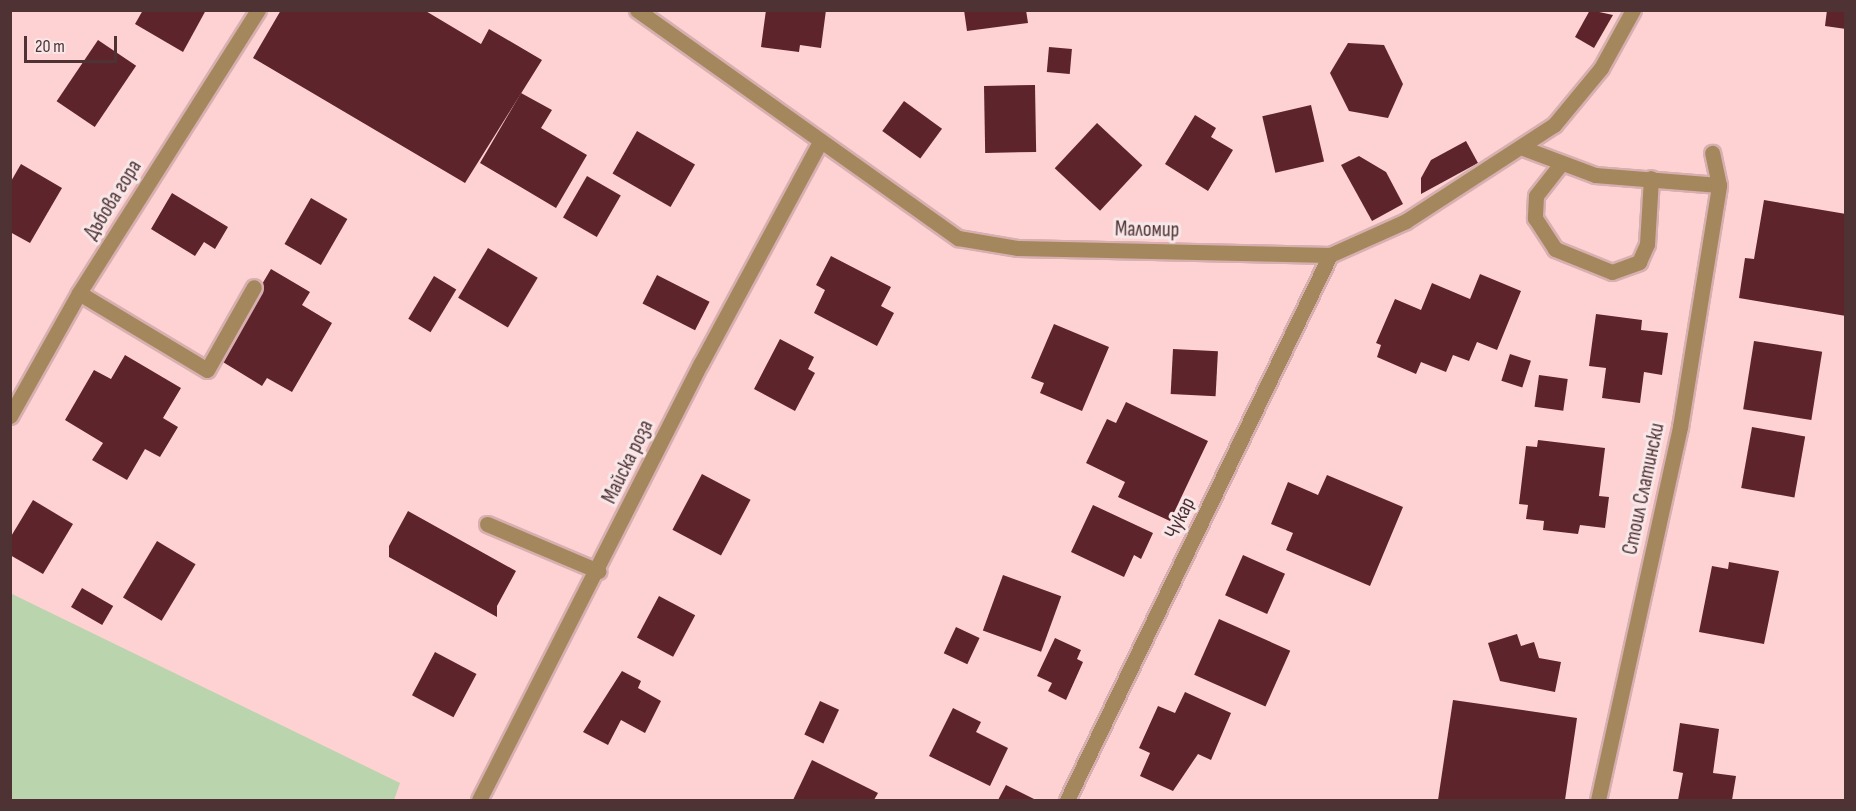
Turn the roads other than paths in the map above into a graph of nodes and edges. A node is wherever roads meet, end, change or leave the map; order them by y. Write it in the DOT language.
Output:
graph roads {
  1 [pos="258,10"];
  2 [pos="637,10"];
  3 [pos="1633,10"];
  4 [pos="819,144"];
  5 [pos="1523,148"];
  6 [pos="1712,153"];
  7 [pos="1560,165"];
  8 [pos="1651,178"];
  9 [pos="1719,185"];
  10 [pos="1330,255"];
  11 [pos="254,287"];
  12 [pos="79,293"];
  13 [pos="10,416"];
  14 [pos="487,524"];
  15 [pos="598,572"];
  16 [pos="479,801"];
  17 [pos="1067,801"];
  18 [pos="1598,801"];
  1 -- 12 [label="street, Дъбова гора"];
  2 -- 4 [label="street, Маломир"];
  3 -- 5 [label="street, Маломир"];
  4 -- 10 [label="street, Маломир"];
  4 -- 15 [label="street, Майска роза"];
  5 -- 7 [label="street"];
  5 -- 10 [label="street, Маломир"];
  6 -- 9 [label="street, Стоил Слатински"];
  7 -- 8 [label="street"];
  7 -- 8 [label="street"];
  8 -- 9 [label="street"];
  9 -- 18 [label="street, Стоил Слатински"];
  10 -- 17 [label="street, Чукар"];
  11 -- 12 [label="street"];
  12 -- 13 [label="street, Дъбова гора"];
  14 -- 15 [label="street"];
  15 -- 16 [label="street, Майска роза"];
}
